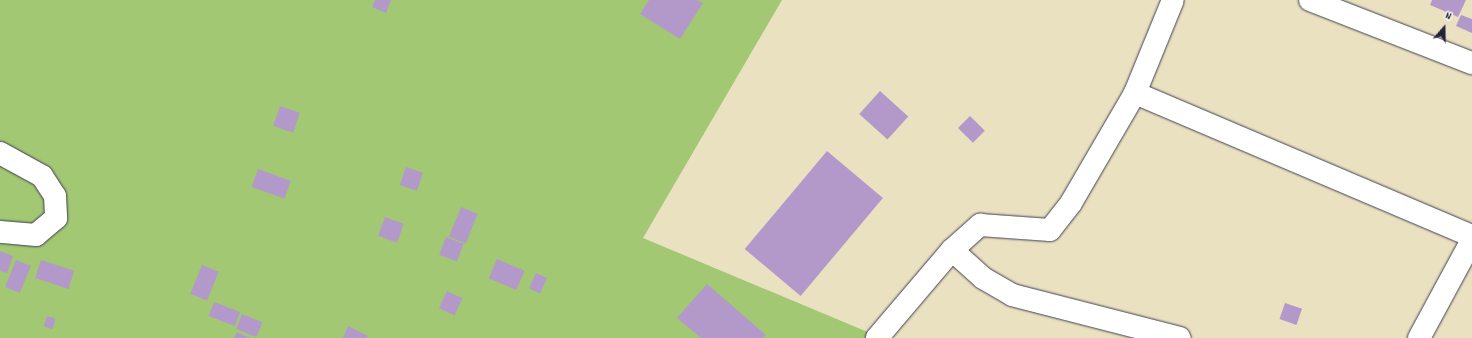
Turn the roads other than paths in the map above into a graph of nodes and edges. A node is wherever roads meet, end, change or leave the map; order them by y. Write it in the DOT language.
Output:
graph roads {
  1 [pos="1172,0"];
  2 [pos="1310,0"];
  3 [pos="1472,63"];
  4 [pos="1135,94"];
  5 [pos="0,153"];
  6 [pos="0,232"];
  7 [pos="1472,236"];
  8 [pos="1472,240"];
  9 [pos="952,250"];
  10 [pos="878,338"];
  11 [pos="1180,338"];
  12 [pos="1419,338"];
  1 -- 4 [label="street"];
  2 -- 3 [label="street"];
  4 -- 7 [label="street"];
  4 -- 9 [label="street"];
  5 -- 6 [label="street"];
  8 -- 12 [label="street"];
  9 -- 10 [label="street"];
  9 -- 11 [label="street"];
}
